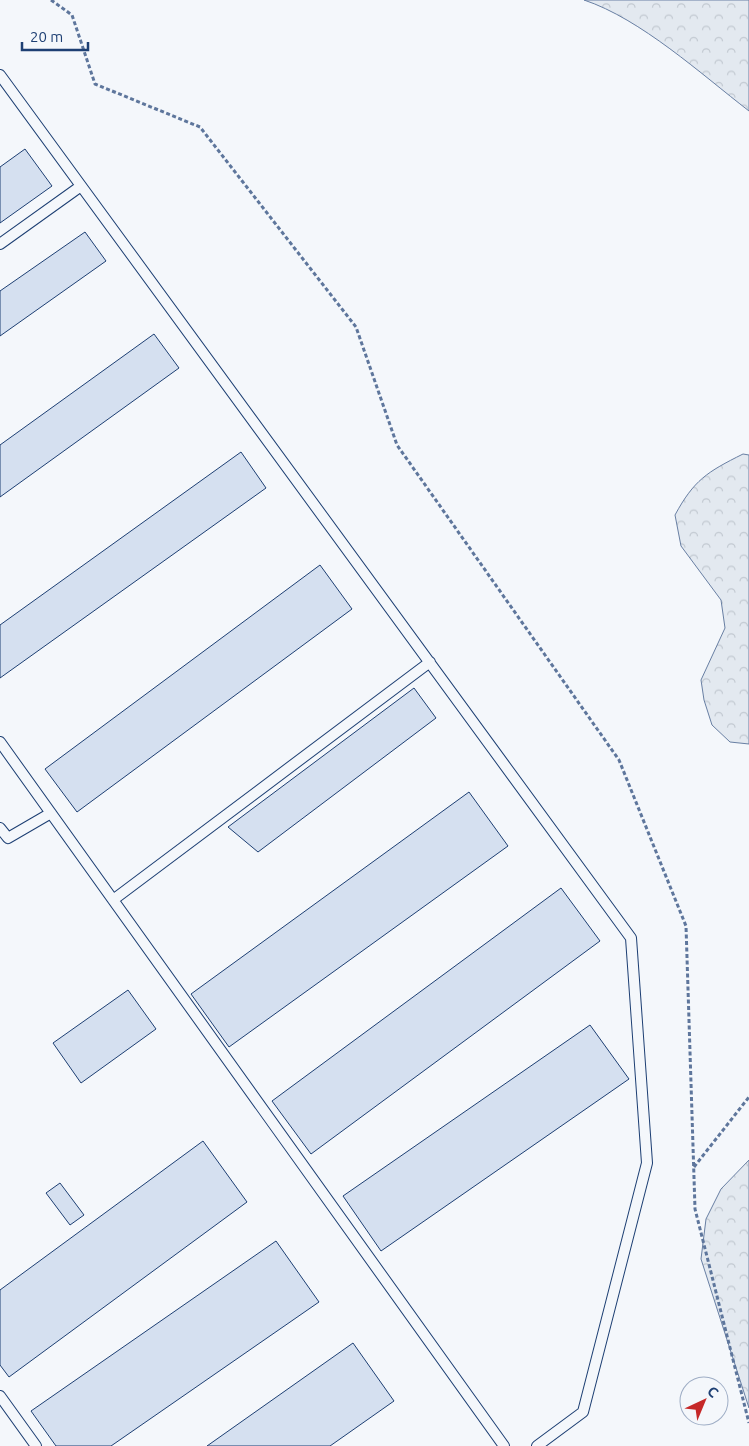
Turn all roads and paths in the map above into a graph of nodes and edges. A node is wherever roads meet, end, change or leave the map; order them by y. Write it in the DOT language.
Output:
graph roads {
  1 [pos="51,0"];
  2 [pos="0,75"];
  3 [pos="81,186"];
  4 [pos="0,244"];
  5 [pos="430,662"];
  6 [pos="0,742"];
  7 [pos="51,813"];
  8 [pos="0,828"];
  9 [pos="113,900"];
  10 [pos="749,1097"];
  11 [pos="693,1167"];
  12 [pos="0,1396"];
  13 [pos="749,1423"];
  14 [pos="36,1446"];
  15 [pos="504,1446"];
  16 [pos="537,1446"];
  1 -- 11 [label="path"];
  2 -- 3 [label="lane"];
  3 -- 4 [label="lane"];
  3 -- 5 [label="lane"];
  5 -- 9 [label="lane"];
  5 -- 16 [label="lane"];
  6 -- 7 [label="lane"];
  7 -- 8 [label="lane"];
  7 -- 9 [label="lane"];
  9 -- 15 [label="lane"];
  10 -- 11 [label="path"];
  11 -- 13 [label="path"];
  12 -- 14 [label="lane"];
}
